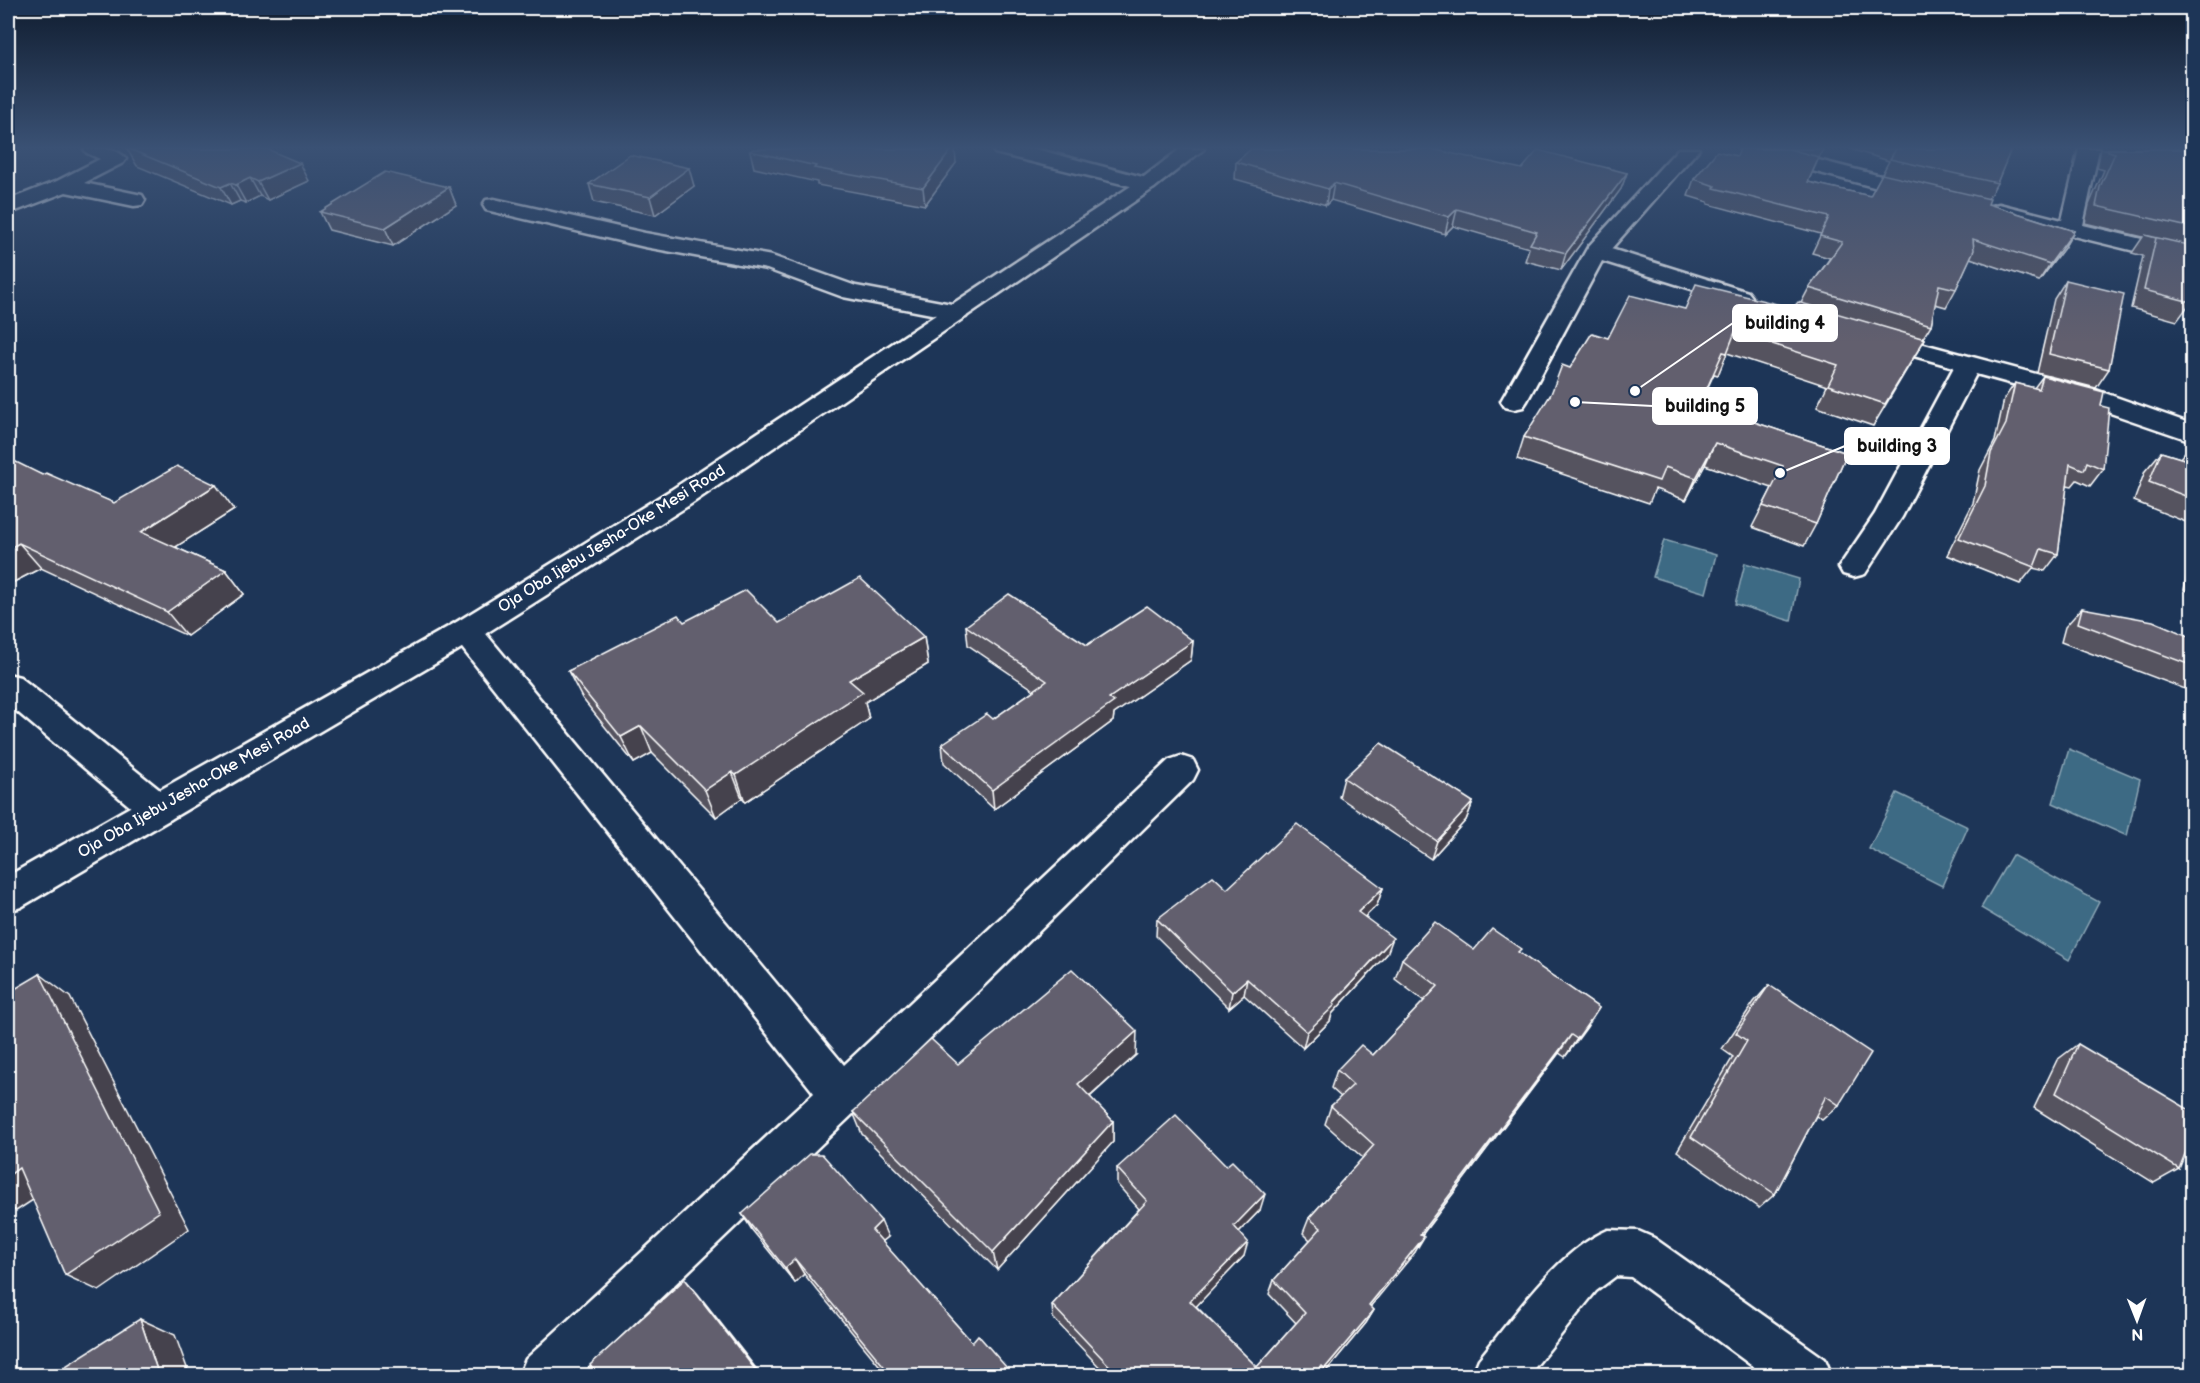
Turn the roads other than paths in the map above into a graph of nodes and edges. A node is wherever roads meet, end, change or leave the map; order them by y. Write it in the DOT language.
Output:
graph roads {
  1 [pos="531,214"];
  2 [pos="1103,214"];
  3 [pos="1631,214"];
  4 [pos="2012,214"];
  5 [pos="2074,214"];
  6 [pos="2071,227"];
  7 [pos="1596,252"];
  8 [pos="2193,258"];
  9 [pos="1765,305"];
  10 [pos="957,312"];
  11 [pos="1851,331"];
  12 [pos="1968,365"];
  13 [pos="1514,401"];
  14 [pos="2193,433"];
  15 [pos="1854,567"];
  16 [pos="466,631"];
  17 [pos="8,686"];
  18 [pos="1181,770"];
  19 [pos="158,809"];
  20 [pos="8,895"];
  21 [pos="842,1095"];
  22 [pos="543,1376"];
  23 [pos="1496,1376"];
  24 [pos="1808,1376"];
  1 -- 10 [label="street"];
  2 -- 10 [label="street, Oja Oba Ijebu Jesha-Oke Mesi Road"];
  3 -- 7 [label="street"];
  4 -- 6 [label="street"];
  5 -- 6 [label="street"];
  6 -- 8 [label="street"];
  7 -- 9 [label="street"];
  7 -- 13 [label="street"];
  10 -- 16 [label="street, Oja Oba Ijebu Jesha-Oke Mesi Road"];
  11 -- 12 [label="street"];
  12 -- 14 [label="street"];
  12 -- 15 [label="street"];
  16 -- 19 [label="street, Oja Oba Ijebu Jesha-Oke Mesi Road"];
  16 -- 21 [label="street"];
  17 -- 19 [label="street"];
  18 -- 21 [label="street"];
  19 -- 20 [label="street, Oja Oba Ijebu Jesha-Oke Mesi Road"];
  21 -- 22 [label="street"];
  23 -- 24 [label="street"];
}
